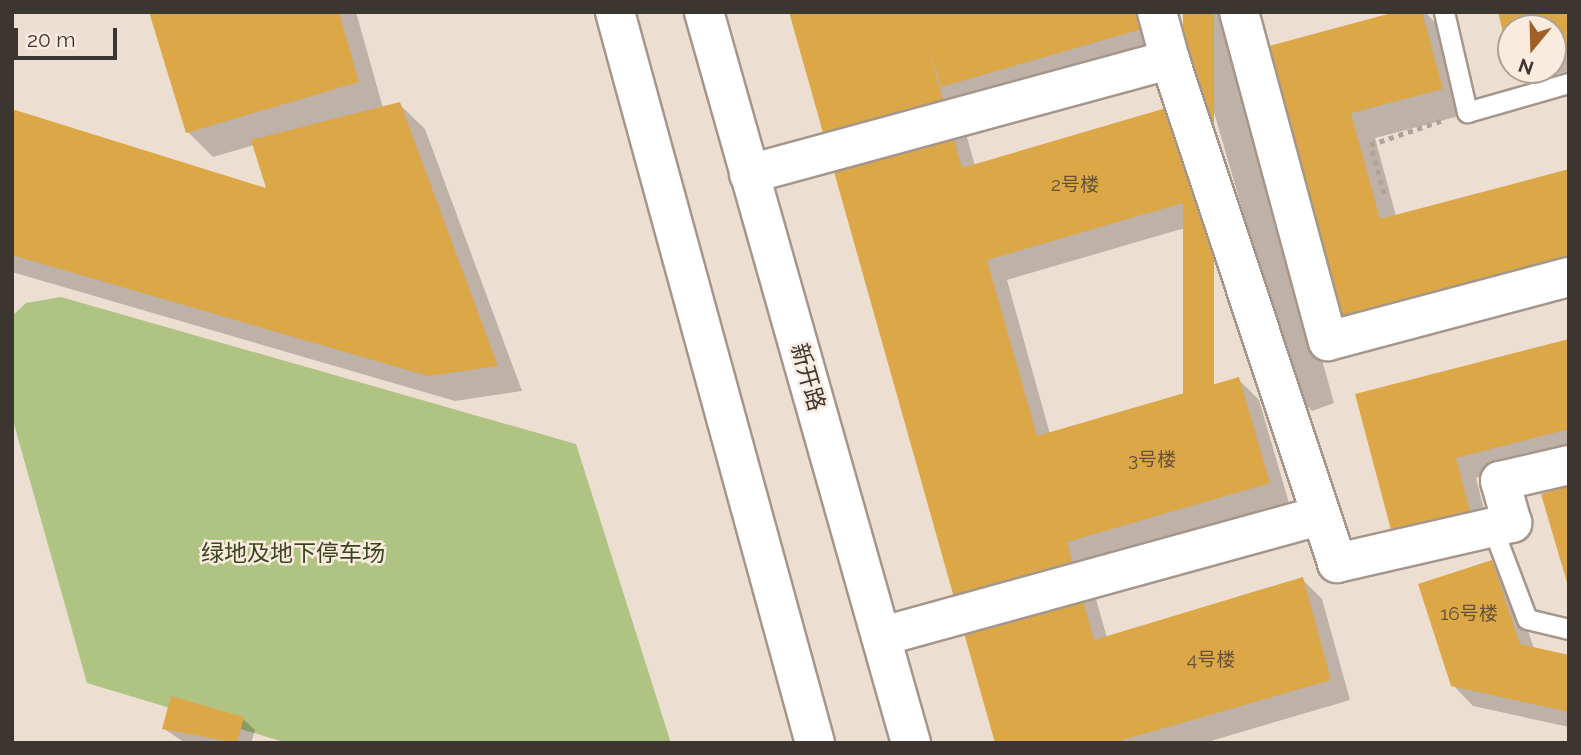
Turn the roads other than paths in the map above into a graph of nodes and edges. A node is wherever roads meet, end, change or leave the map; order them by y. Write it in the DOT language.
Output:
graph roads {
  1 [pos="615,12"];
  2 [pos="704,12"];
  3 [pos="1157,12"];
  4 [pos="1239,12"];
  5 [pos="1444,12"];
  6 [pos="1170,60"];
  7 [pos="1569,83"];
  8 [pos="749,174"];
  9 [pos="1569,277"];
  10 [pos="1569,465"];
  11 [pos="1319,516"];
  12 [pos="1499,545"];
  13 [pos="1569,629"];
  14 [pos="883,636"];
  15 [pos="815,743"];
  16 [pos="911,743"];
  1 -- 15 [label="street"];
  2 -- 8 [label="street, 新开路"];
  3 -- 6 [label="street"];
  4 -- 9 [label="street"];
  5 -- 7 [label="lane"];
  6 -- 8 [label="street"];
  6 -- 11 [label="street"];
  8 -- 14 [label="street, 新开路"];
  10 -- 11 [label="street"];
  11 -- 14 [label="street"];
  12 -- 13 [label="lane"];
  14 -- 16 [label="street, 新开路"];
}
